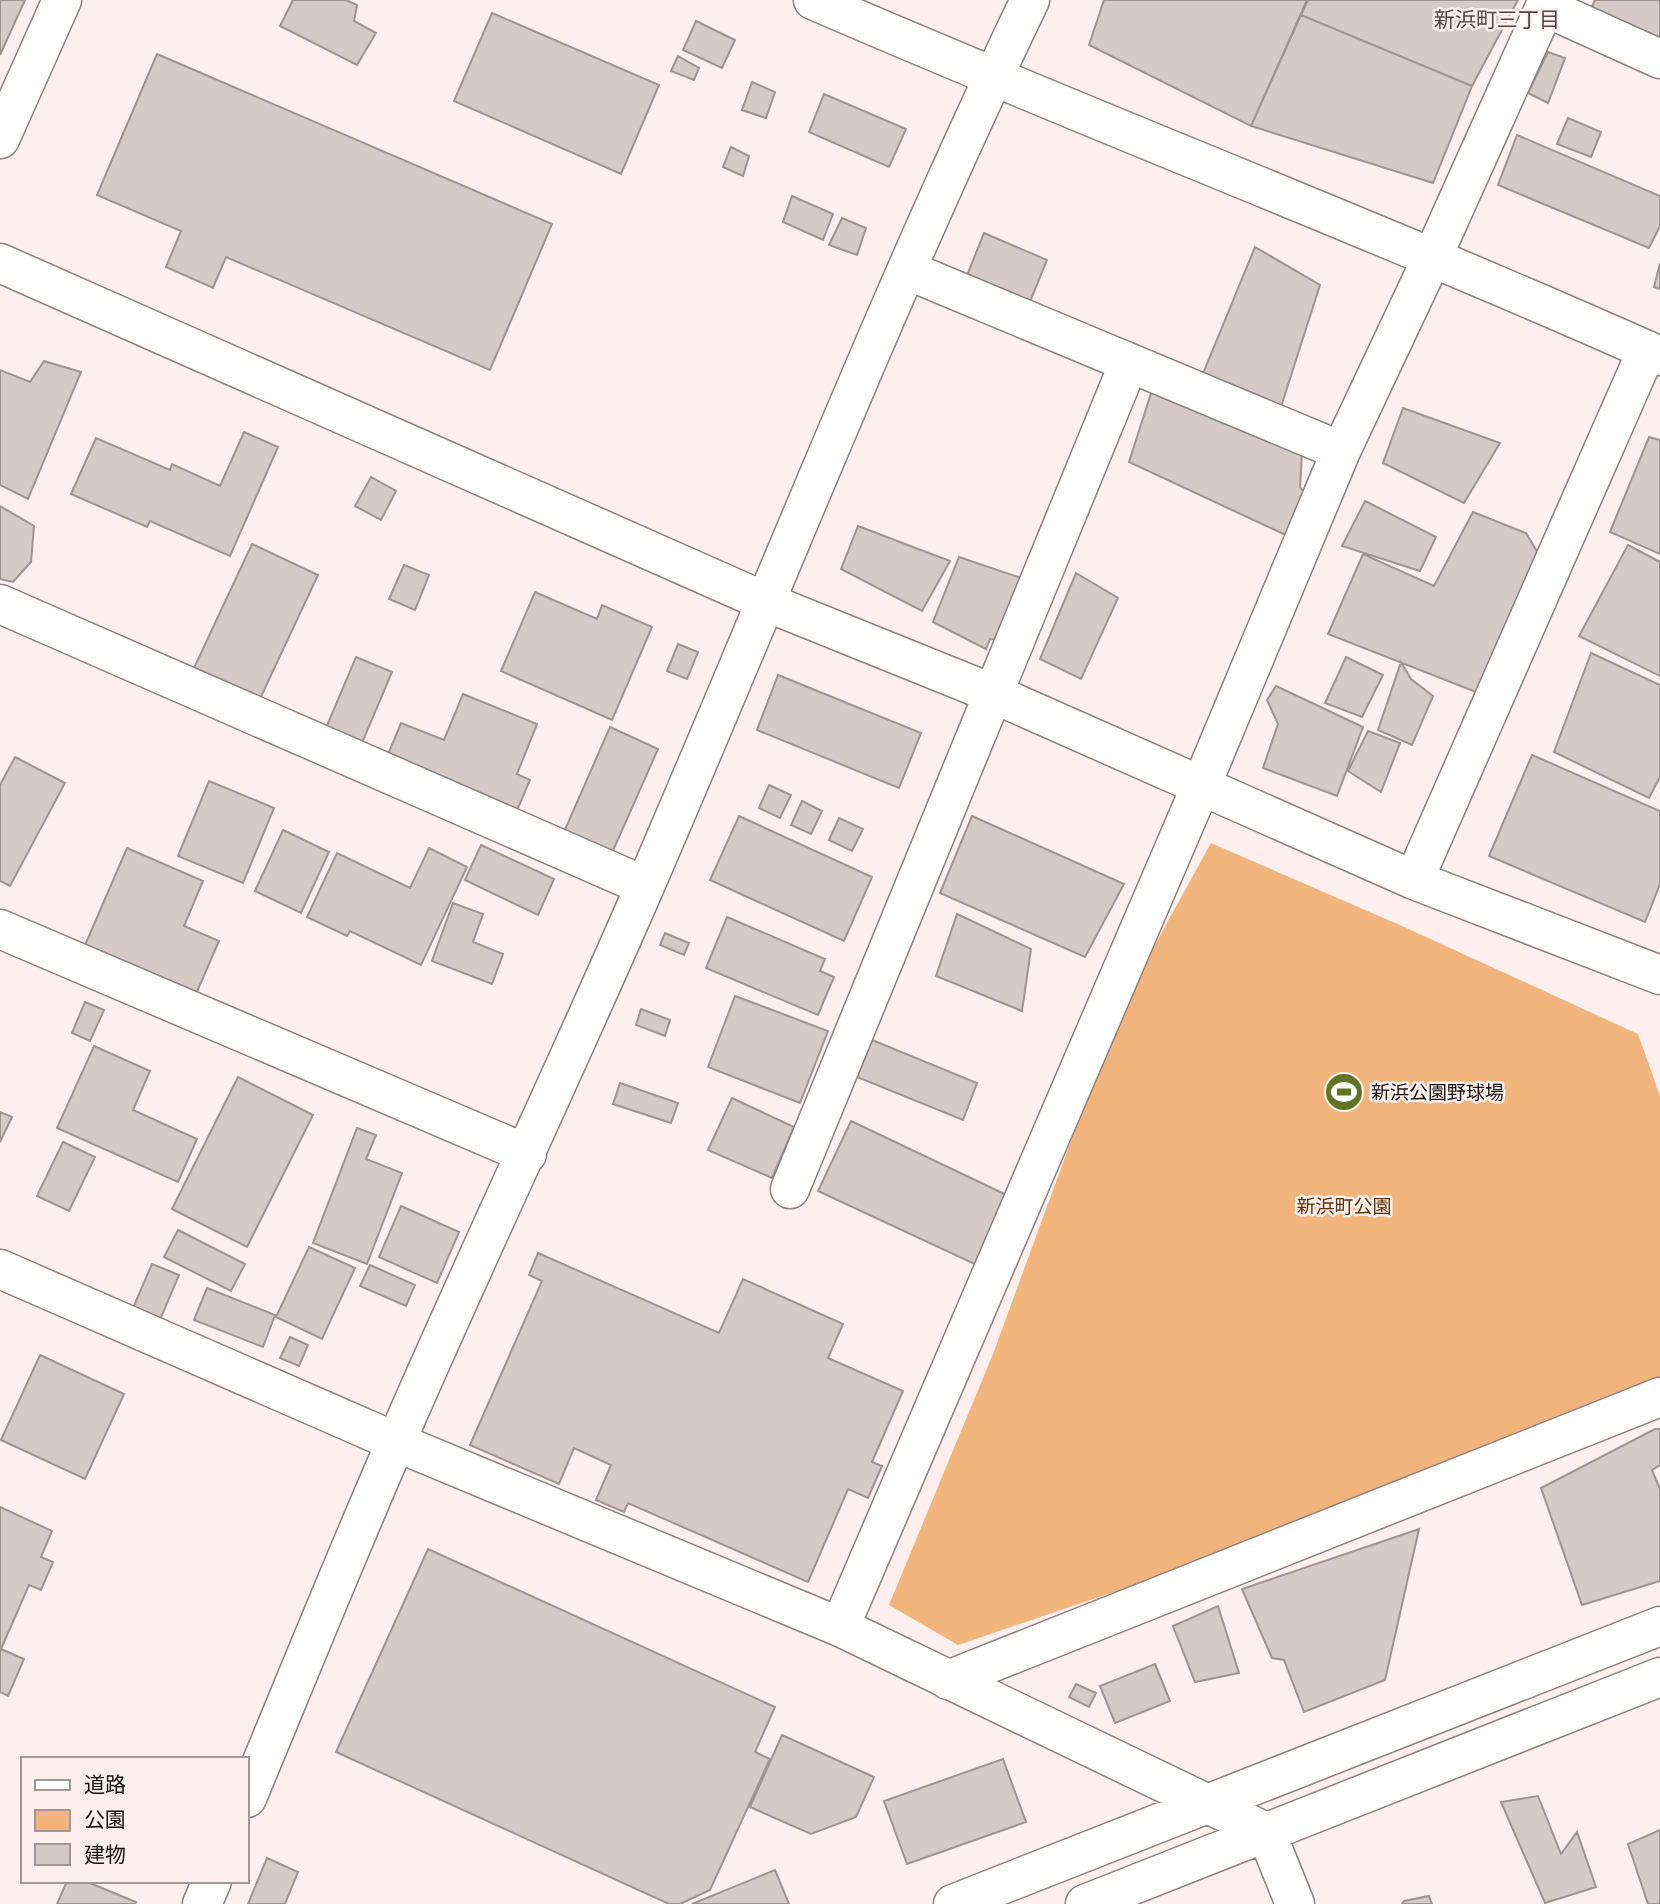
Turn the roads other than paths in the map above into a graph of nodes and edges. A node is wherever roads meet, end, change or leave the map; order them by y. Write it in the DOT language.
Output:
graph roads {
  1 [pos="62,0"];
  2 [pos="813,0"];
  3 [pos="1030,0"];
  4 [pos="1546,4"];
  5 [pos="1660,59"];
  6 [pos="992,78"];
  7 [pos="0,139"];
  8 [pos="1432,258"];
  9 [pos="0,263"];
  10 [pos="907,270"];
  11 [pos="1653,353"];
  12 [pos="1129,363"];
  13 [pos="1341,451"];
  14 [pos="766,602"];
  15 [pos="0,604"];
  16 [pos="995,694"];
  17 [pos="1201,786"];
  18 [pos="1414,880"];
  19 [pos="645,886"];
  20 [pos="0,929"];
  21 [pos="1660,975"];
  22 [pos="527,1154"];
  23 [pos="790,1189"];
  24 [pos="0,1269"];
  25 [pos="1660,1397"];
  26 [pos="396,1442"];
  27 [pos="1660,1626"];
  28 [pos="840,1628"];
  29 [pos="1660,1677"];
  30 [pos="948,1680"];
  31 [pos="248,1796"];
  32 [pos="1206,1805"];
  33 [pos="1266,1832"];
  34 [pos="211,1883"];
  35 [pos="202,1904"];
  36 [pos="954,1904"];
  37 [pos="1085,1904"];
  38 [pos="1295,1904"];
  1 -- 7 [label="street"];
  2 -- 6 [label="street"];
  3 -- 6 [label="street"];
  4 -- 5 [label="street"];
  4 -- 8 [label="street"];
  6 -- 8 [label="street"];
  6 -- 10 [label="street"];
  8 -- 11 [label="street"];
  8 -- 13 [label="street"];
  9 -- 14 [label="street"];
  10 -- 12 [label="street"];
  10 -- 14 [label="street"];
  11 -- 18 [label="street"];
  12 -- 13 [label="street"];
  12 -- 16 [label="street"];
  13 -- 17 [label="street"];
  14 -- 16 [label="street"];
  14 -- 19 [label="street"];
  15 -- 19 [label="street"];
  16 -- 17 [label="street"];
  16 -- 23 [label="street"];
  17 -- 18 [label="street"];
  17 -- 28 [label="street"];
  18 -- 21 [label="street"];
  19 -- 22 [label="street"];
  20 -- 22 [label="street"];
  22 -- 26 [label="street"];
  24 -- 26 [label="street"];
  25 -- 30 [label="street"];
  26 -- 28 [label="street"];
  26 -- 31 [label="street"];
  27 -- 32 [label="street"];
  28 -- 30 [label="street"];
  29 -- 33 [label="street"];
  30 -- 32 [label="street"];
  32 -- 33 [label="street"];
  32 -- 36 [label="street"];
  33 -- 37 [label="street"];
  33 -- 38 [label="street"];
  34 -- 35 [label="street"];
}
